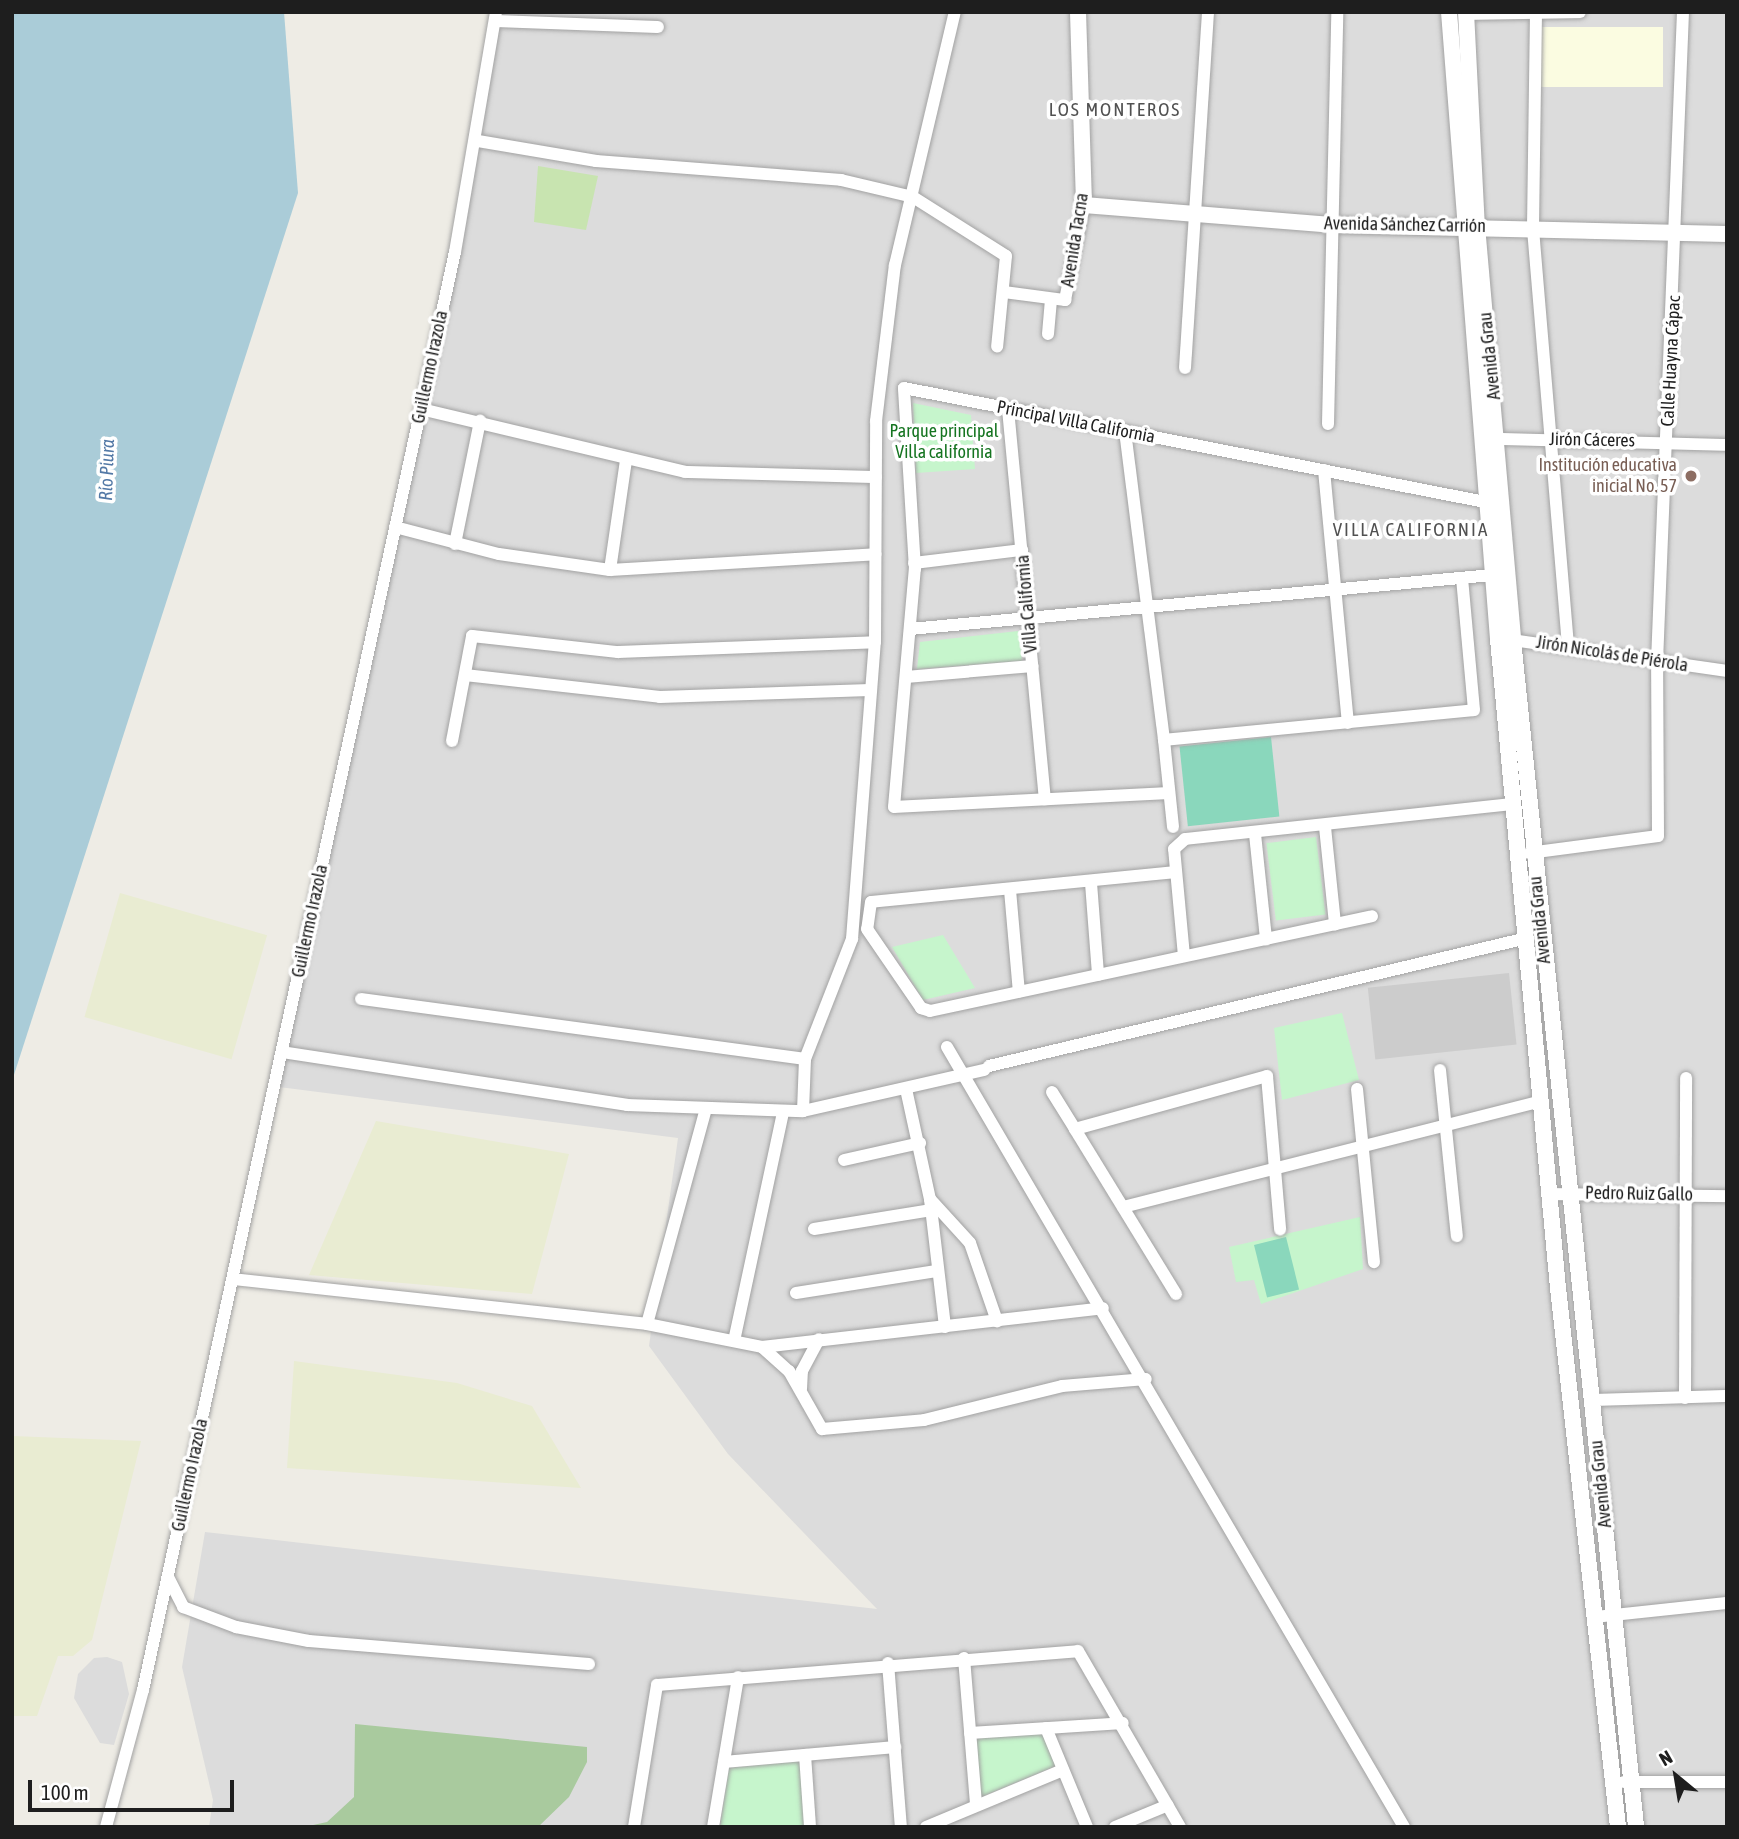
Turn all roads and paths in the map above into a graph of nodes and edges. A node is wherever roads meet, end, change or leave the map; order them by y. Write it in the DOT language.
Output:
graph roads {
  1 [pos="955,12"];
  2 [pos="1078,12"];
  3 [pos="1208,12"];
  4 [pos="1337,12"];
  5 [pos="1449,12"];
  6 [pos="1580,12"];
  7 [pos="1683,12"];
  8 [pos="1467,13"];
  9 [pos="1536,13"];
  10 [pos="496,16"];
  11 [pos="658,27"];
  12 [pos="478,141"];
  13 [pos="913,197"];
  14 [pos="1084,205"];
  15 [pos="1195,213"];
  16 [pos="1331,225"];
  17 [pos="1469,226"];
  18 [pos="1533,229"];
  19 [pos="1676,233"];
  20 [pos="1727,234"];
  21 [pos="1004,292"];
  22 [pos="1051,299"];
  23 [pos="1048,334"];
  24 [pos="997,347"];
  25 [pos="1185,368"];
  26 [pos="1008,408"];
  27 [pos="421,409"];
  28 [pos="480,421"];
  29 [pos="1328,424"];
  30 [pos="1125,431"];
  31 [pos="1499,439"];
  32 [pos="1549,439"];
  33 [pos="1667,441"];
  34 [pos="1727,445"];
  35 [pos="626,460"];
  36 [pos="1324,470"];
  37 [pos="876,477"];
  38 [pos="1485,502"];
  39 [pos="396,527"];
  40 [pos="455,544"];
  41 [pos="1021,550"];
  42 [pos="876,554"];
  43 [pos="914,563"];
  44 [pos="610,570"];
  45 [pos="1492,575"];
  46 [pos="1462,579"];
  47 [pos="1336,592"];
  48 [pos="1147,608"];
  49 [pos="1028,619"];
  50 [pos="911,629"];
  51 [pos="1505,639"];
  52 [pos="875,642"];
  53 [pos="1568,645"];
  54 [pos="1657,662"];
  55 [pos="1033,666"];
  56 [pos="1727,670"];
  57 [pos="466,675"];
  58 [pos="906,677"];
  59 [pos="870,690"];
  60 [pos="1348,723"];
  61 [pos="1164,740"];
  62 [pos="452,741"];
  63 [pos="1168,793"];
  64 [pos="1045,799"];
  65 [pos="1513,804"];
  66 [pos="1173,827"];
  67 [pos="1325,827"];
  68 [pos="1255,834"];
  69 [pos="1526,853"];
  70 [pos="1176,872"];
  71 [pos="1091,883"];
  72 [pos="1010,890"];
  73 [pos="1372,916"];
  74 [pos="1335,924"];
  75 [pos="1527,938"];
  76 [pos="1266,939"];
  77 [pos="1184,956"];
  78 [pos="1098,975"];
  79 [pos="1019,992"];
  80 [pos="361,999"];
  81 [pos="947,1047"];
  82 [pos="282,1052"];
  83 [pos="805,1059"];
  84 [pos="1440,1070"];
  85 [pos="965,1076"];
  86 [pos="1686,1078"];
  87 [pos="906,1088"];
  88 [pos="1357,1089"];
  89 [pos="1052,1092"];
  90 [pos="1542,1101"];
  91 [pos="803,1111"];
  92 [pos="705,1112"];
  93 [pos="783,1113"];
  94 [pos="1446,1126"];
  95 [pos="1075,1129"];
  96 [pos="920,1143"];
  97 [pos="1362,1147"];
  98 [pos="844,1160"];
  99 [pos="1273,1168"];
  100 [pos="1569,1193"];
  101 [pos="1551,1194"];
  102 [pos="1687,1194"];
  103 [pos="1727,1196"];
  104 [pos="931,1204"];
  105 [pos="1124,1207"];
  106 [pos="1280,1228"];
  107 [pos="814,1229"];
  108 [pos="1457,1236"];
  109 [pos="1374,1262"];
  110 [pos="936,1271"];
  111 [pos="233,1279"];
  112 [pos="796,1293"];
  113 [pos="1176,1294"];
  114 [pos="1104,1308"];
  115 [pos="997,1321"];
  116 [pos="647,1324"];
  117 [pos="945,1326"];
  118 [pos="819,1339"];
  119 [pos="734,1341"];
  120 [pos="762,1347"];
  121 [pos="1146,1379"];
  122 [pos="801,1389"];
  123 [pos="1727,1396"];
  124 [pos="1685,1398"];
  125 [pos="1591,1400"];
  126 [pos="167,1577"];
  127 [pos="1727,1603"];
  128 [pos="1615,1615"];
  129 [pos="1595,1617"];
  130 [pos="964,1658"];
  131 [pos="888,1663"];
  132 [pos="589,1664"];
  133 [pos="738,1677"];
  134 [pos="1123,1723"];
  135 [pos="1046,1728"];
  136 [pos="970,1733"];
  137 [pos="895,1747"];
  138 [pos="805,1755"];
  139 [pos="724,1762"];
  140 [pos="1063,1770"];
  141 [pos="1631,1781"];
  142 [pos="1727,1782"];
  143 [pos="1613,1784"];
  144 [pos="976,1805"];
  145 [pos="1168,1805"];
  146 [pos="106,1826"];
  147 [pos="113,1827"];
  148 [pos="634,1827"];
  149 [pos="713,1827"];
  150 [pos="810,1827"];
  151 [pos="901,1827"];
  152 [pos="926,1827"];
  153 [pos="1087,1827"];
  154 [pos="1115,1827"];
  155 [pos="1180,1827"];
  156 [pos="1404,1827"];
  157 [pos="1618,1827"];
  158 [pos="1636,1827"];
  1 -- 13 [label="street"];
  2 -- 14 [label="street, Avenida Tacna"];
  3 -- 15 [label="street"];
  4 -- 16 [label="street"];
  5 -- 17 [label="street, Avenida Grau"];
  6 -- 9 [label="street"];
  7 -- 19 [label="street, Calle Huayna Cápac"];
  8 -- 9 [label="street"];
  8 -- 17 [label="street, Avenida Grau"];
  9 -- 18 [label="street"];
  10 -- 11 [label="street"];
  10 -- 12 [label="street, Guillermo Irazola"];
  12 -- 13 [label="street"];
  12 -- 27 [label="street, Guillermo Irazola"];
  13 -- 21 [label="street"];
  13 -- 37 [label="street"];
  14 -- 15 [label="street, Avenida Sánchez Carrión"];
  14 -- 22 [label="street, Avenida Tacna"];
  15 -- 16 [label="street, Avenida Sánchez Carrión"];
  15 -- 25 [label="street"];
  16 -- 17 [label="street, Avenida Sánchez Carrión"];
  16 -- 29 [label="street"];
  17 -- 18 [label="street, Avenida Sánchez Carrión"];
  17 -- 31 [label="street, Avenida Grau"];
  17 -- 38 [label="street, Avenida Grau"];
  18 -- 19 [label="street, Avenida Sánchez Carrión"];
  18 -- 32 [label="street"];
  19 -- 20 [label="street, Avenida Sánchez Carrión"];
  19 -- 33 [label="street, Calle Huayna Cápac"];
  21 -- 22 [label="street"];
  21 -- 24 [label="street"];
  22 -- 23 [label="street"];
  26 -- 30 [label="street, Principal Villa California"];
  26 -- 41 [label="street, Villa California"];
  26 -- 43 [label="street, Principal Villa California"];
  27 -- 28 [label="street"];
  27 -- 39 [label="street, Guillermo Irazola"];
  28 -- 35 [label="street"];
  28 -- 40 [label="street"];
  30 -- 36 [label="street, Principal Villa California"];
  30 -- 48 [label="street"];
  31 -- 32 [label="street, Jirón Cáceres"];
  31 -- 51 [label="street, Avenida Grau"];
  32 -- 33 [label="street, Jirón Cáceres"];
  32 -- 53 [label="street"];
  33 -- 34 [label="street, Jirón Cáceres"];
  33 -- 54 [label="street, Calle Huayna Cápac"];
  35 -- 37 [label="street"];
  35 -- 44 [label="street"];
  36 -- 38 [label="street, Principal Villa California"];
  36 -- 47 [label="street"];
  37 -- 42 [label="street"];
  38 -- 45 [label="street, Avenida Grau"];
  39 -- 40 [label="street"];
  39 -- 82 [label="street, Guillermo Irazola"];
  40 -- 44 [label="street"];
  41 -- 43 [label="street"];
  41 -- 49 [label="street, Villa California"];
  42 -- 44 [label="street"];
  42 -- 52 [label="street"];
  43 -- 50 [label="street, Principal Villa California"];
  45 -- 46 [label="street"];
  45 -- 51 [label="street, Avenida Grau"];
  46 -- 47 [label="street"];
  46 -- 60 [label="street"];
  47 -- 48 [label="street"];
  47 -- 60 [label="street"];
  48 -- 49 [label="street"];
  48 -- 61 [label="street"];
  49 -- 50 [label="street"];
  49 -- 55 [label="street, Villa California"];
  50 -- 58 [label="street, Principal Villa California"];
  51 -- 53 [label="street, Jirón Nicolás de Piérola"];
  51 -- 65 [label="street, Avenida Grau"];
  51 -- 69 [label="street, Avenida Grau"];
  52 -- 57 [label="street"];
  52 -- 59 [label="street"];
  53 -- 54 [label="street, Jirón Nicolás de Piérola"];
  54 -- 56 [label="street, Jirón Nicolás de Piérola"];
  54 -- 69 [label="street, Calle Huayna Cápac"];
  55 -- 58 [label="street"];
  55 -- 64 [label="street, Villa California"];
  57 -- 59 [label="street"];
  57 -- 62 [label="street"];
  58 -- 64 [label="street, Principal Villa California"];
  59 -- 83 [label="street"];
  60 -- 61 [label="street"];
  61 -- 63 [label="street"];
  63 -- 64 [label="street"];
  63 -- 66 [label="street"];
  65 -- 67 [label="street"];
  65 -- 69 [label="street, Avenida Grau"];
  67 -- 68 [label="street"];
  67 -- 74 [label="street"];
  68 -- 70 [label="street"];
  68 -- 76 [label="street"];
  69 -- 75 [label="street, Avenida Grau"];
  69 -- 100 [label="street, Avenida Grau"];
  70 -- 71 [label="street"];
  70 -- 77 [label="street"];
  71 -- 72 [label="street"];
  71 -- 78 [label="street"];
  72 -- 79 [label="street"];
  72 -- 79 [label="street"];
  73 -- 74 [label="street"];
  74 -- 76 [label="street"];
  75 -- 85 [label="street"];
  75 -- 90 [label="street, Avenida Grau"];
  76 -- 77 [label="street"];
  77 -- 78 [label="street"];
  78 -- 79 [label="street"];
  80 -- 83 [label="street"];
  81 -- 85 [label="street"];
  82 -- 92 [label="street"];
  82 -- 111 [label="street, Guillermo Irazola"];
  83 -- 91 [label="street"];
  84 -- 94 [label="street"];
  85 -- 87 [label="street"];
  85 -- 114 [label="street"];
  86 -- 102 [label="street"];
  87 -- 91 [label="street"];
  87 -- 96 [label="street"];
  88 -- 97 [label="street"];
  89 -- 95 [label="street"];
  90 -- 94 [label="street"];
  90 -- 101 [label="street, Avenida Grau"];
  91 -- 93 [label="street"];
  92 -- 93 [label="street"];
  92 -- 116 [label="street"];
  93 -- 119 [label="street"];
  94 -- 97 [label="street"];
  94 -- 108 [label="street"];
  95 -- 99 [label="street"];
  95 -- 105 [label="street"];
  96 -- 98 [label="street"];
  96 -- 104 [label="street"];
  97 -- 99 [label="street"];
  97 -- 109 [label="street"];
  99 -- 105 [label="street"];
  99 -- 106 [label="street"];
  100 -- 101 [label="street, Pedro Ruiz Gallo"];
  100 -- 102 [label="street, Pedro Ruiz Gallo"];
  100 -- 125 [label="street, Avenida Grau"];
  101 -- 129 [label="street, Avenida Grau"];
  102 -- 103 [label="street, Pedro Ruiz Gallo"];
  102 -- 124 [label="street"];
  104 -- 107 [label="street"];
  104 -- 110 [label="street"];
  104 -- 115 [label="street"];
  105 -- 113 [label="street"];
  110 -- 112 [label="street"];
  110 -- 117 [label="street"];
  111 -- 116 [label="street"];
  111 -- 126 [label="street, Guillermo Irazola"];
  114 -- 115 [label="street"];
  114 -- 121 [label="street"];
  115 -- 117 [label="street"];
  116 -- 119 [label="street"];
  117 -- 118 [label="street"];
  118 -- 120 [label="street"];
  118 -- 122 [label="street"];
  119 -- 120 [label="street"];
  120 -- 122 [label="street"];
  121 -- 122 [label="street"];
  121 -- 156 [label="street"];
  123 -- 124 [label="street"];
  124 -- 125 [label="street"];
  125 -- 128 [label="street, Avenida Grau"];
  126 -- 132 [label="street"];
  126 -- 146 [label="street, Guillermo Irazola"];
  127 -- 128 [label="street"];
  128 -- 129 [label="street"];
  128 -- 141 [label="street, Avenida Grau"];
  129 -- 143 [label="street, Avenida Grau"];
  130 -- 131 [label="street"];
  130 -- 134 [label="street"];
  130 -- 136 [label="street"];
  131 -- 133 [label="street"];
  131 -- 137 [label="street"];
  133 -- 139 [label="street"];
  133 -- 148 [label="street"];
  134 -- 135 [label="street"];
  134 -- 145 [label="street"];
  135 -- 136 [label="street"];
  135 -- 140 [label="street"];
  136 -- 144 [label="street"];
  137 -- 138 [label="street"];
  137 -- 151 [label="street"];
  138 -- 139 [label="street"];
  138 -- 150 [label="street"];
  139 -- 149 [label="street"];
  140 -- 144 [label="street"];
  140 -- 153 [label="street"];
  141 -- 142 [label="street"];
  141 -- 143 [label="street"];
  141 -- 158 [label="street, Avenida Grau"];
  143 -- 157 [label="street, Avenida Grau"];
  144 -- 152 [label="street"];
  145 -- 154 [label="street"];
  145 -- 155 [label="street"];
  146 -- 147 [label="street"];
}
